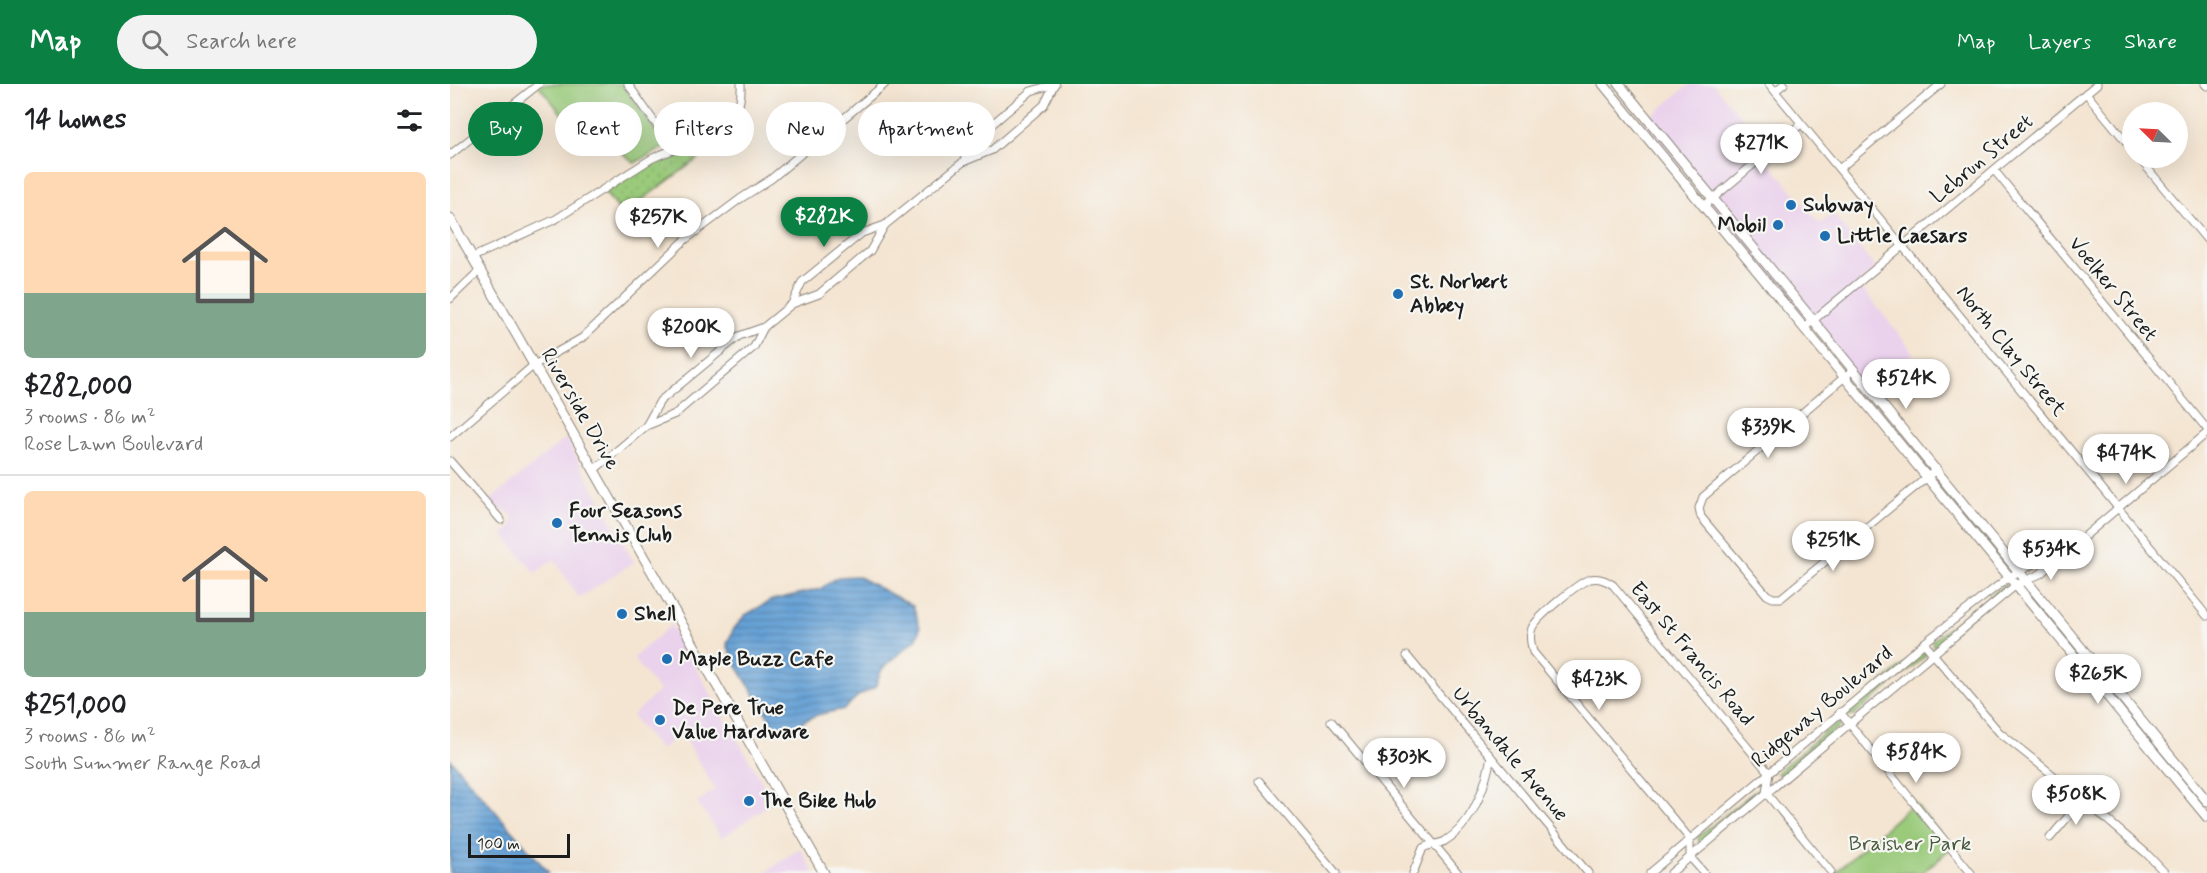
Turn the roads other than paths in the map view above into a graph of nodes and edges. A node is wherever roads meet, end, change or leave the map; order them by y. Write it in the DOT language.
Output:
graph roads {
  1 [pos="538,84"];
  2 [pos="628,84"];
  3 [pos="741,84"];
  4 [pos="885,84"];
  5 [pos="1054,84"];
  6 [pos="1619,84"];
  7 [pos="1769,84"];
  8 [pos="1784,84"];
  9 [pos="1941,84"];
  10 [pos="2097,84"];
  11 [pos="1607,85"];
  12 [pos="1775,91"];
  13 [pos="2086,93"];
  14 [pos="740,102"];
  15 [pos="654,121"];
  16 [pos="1801,124"];
  17 [pos="2122,137"];
  18 [pos="462,145"];
  19 [pos="450,149"];
  20 [pos="450,155"];
  21 [pos="659,156"];
  22 [pos="963,162"];
  23 [pos="2147,168"];
  24 [pos="1839,169"];
  25 [pos="1994,170"];
  26 [pos="1713,198"];
  27 [pos="1704,206"];
  28 [pos="450,218"];
  29 [pos="885,225"];
  30 [pos="2207,240"];
  31 [pos="1903,246"];
  32 [pos="473,257"];
  33 [pos="480,270"];
  34 [pos="450,299"];
  35 [pos="792,304"];
  36 [pos="1814,320"];
  37 [pos="764,327"];
  38 [pos="1804,328"];
  39 [pos="534,365"];
  40 [pos="1854,369"];
  41 [pos="1845,378"];
  42 [pos="645,426"];
  43 [pos="2207,431"];
  44 [pos="450,437"];
  45 [pos="450,461"];
  46 [pos="1936,469"];
  47 [pos="594,470"];
  48 [pos="1927,477"];
  49 [pos="2118,508"];
  50 [pos="501,520"];
  51 [pos="2060,556"];
  52 [pos="2020,571"];
  53 [pos="2026,579"];
  54 [pos="2012,581"];
  55 [pos="2207,616"];
  56 [pos="1924,643"];
  57 [pos="1933,653"];
  58 [pos="1407,656"];
  59 [pos="1840,712"];
  60 [pos="1331,721"];
  61 [pos="1850,723"];
  62 [pos="1491,757"];
  63 [pos="1769,773"];
  64 [pos="1259,781"];
  65 [pos="1766,793"];
  66 [pos="2083,799"];
  67 [pos="2207,801"];
  68 [pos="2207,817"];
  69 [pos="2050,838"];
  70 [pos="1690,839"];
  71 [pos="1435,844"];
  72 [pos="1690,857"];
  73 [pos="2160,866"];
  74 [pos="1831,872"];
  75 [pos="2153,872"];
  76 [pos="824,873"];
  77 [pos="1336,873"];
  78 [pos="1413,873"];
  79 [pos="1458,873"];
  80 [pos="1588,873"];
  81 [pos="1650,873"];
  82 [pos="1671,873"];
  83 [pos="1704,873"];
  84 [pos="1971,873"];
  85 [pos="2165,873"];
  1 -- 18 [label="street"];
  2 -- 15 [label="street"];
  3 -- 14 [label="street"];
  4 -- 39 [label="street"];
  5 -- 22 [label="street"];
  5 -- 22 [label="street"];
  6 -- 26 [label="main road"];
  7 -- 12 [label="street, North Clay Street"];
  8 -- 12 [label="street"];
  9 -- 24 [label="street"];
  10 -- 13 [label="street, Lebrun Street"];
  11 -- 27 [label="main road"];
  12 -- 16 [label="street, North Clay Street"];
  13 -- 17 [label="street"];
  13 -- 25 [label="street, Lebrun Street"];
  16 -- 24 [label="street, North Clay Street"];
  16 -- 26 [label="street"];
  18 -- 19 [label="street"];
  18 -- 20 [label="street"];
  21 -- 32 [label="street"];
  22 -- 29 [label="street"];
  23 -- 30 [label="street"];
  24 -- 31 [label="street, North Clay Street"];
  25 -- 31 [label="street, Lebrun Street"];
  25 -- 43 [label="street, Voelker Street"];
  26 -- 27 [label="street"];
  26 -- 36 [label="main road"];
  27 -- 38 [label="main road"];
  28 -- 32 [label="main road, Riverside Drive"];
  29 -- 35 [label="street"];
  29 -- 35 [label="street"];
  31 -- 36 [label="street, Lebrun Street"];
  31 -- 49 [label="street, North Clay Street"];
  32 -- 33 [label="main road, Riverside Drive"];
  33 -- 34 [label="street"];
  33 -- 39 [label="main road, Riverside Drive"];
  35 -- 37 [label="street"];
  36 -- 38 [label="street, Lebrun Street"];
  36 -- 40 [label="main road"];
  37 -- 42 [label="street"];
  37 -- 42 [label="street"];
  38 -- 41 [label="main road"];
  39 -- 44 [label="street"];
  39 -- 47 [label="main road, Riverside Drive"];
  40 -- 41 [label="street"];
  40 -- 46 [label="main road"];
  41 -- 48 [label="main road"];
  41 -- 48 [label="street"];
  42 -- 47 [label="street"];
  43 -- 49 [label="street, Ridgeway Boulevard"];
  45 -- 50 [label="street"];
  46 -- 48 [label="street"];
  46 -- 52 [label="main road"];
  47 -- 76 [label="main road, Riverside Drive"];
  48 -- 54 [label="main road"];
  49 -- 51 [label="street, Ridgeway Boulevard"];
  49 -- 55 [label="street, North Clay Street"];
  51 -- 52 [label="street, Ridgeway Boulevard"];
  51 -- 53 [label="street, Ridgeway Boulevard"];
  52 -- 53 [label="main road"];
  52 -- 54 [label="street, Ridgeway Boulevard"];
  53 -- 54 [label="street, Ridgeway Boulevard"];
  53 -- 67 [label="main road"];
  54 -- 56 [label="street, Ridgeway Boulevard"];
  54 -- 57 [label="street, Ridgeway Boulevard"];
  54 -- 68 [label="main road"];
  56 -- 57 [label="street"];
  56 -- 59 [label="street, Ridgeway Boulevard"];
  57 -- 61 [label="street, Ridgeway Boulevard"];
  57 -- 66 [label="street"];
  58 -- 62 [label="street, Urbandale Avenue"];
  59 -- 61 [label="street"];
  59 -- 63 [label="street, Ridgeway Boulevard"];
  60 -- 71 [label="street"];
  61 -- 65 [label="street, Ridgeway Boulevard"];
  61 -- 84 [label="street"];
  62 -- 71 [label="street"];
  62 -- 80 [label="street, Urbandale Avenue"];
  63 -- 65 [label="street"];
  63 -- 70 [label="street, Ridgeway Boulevard"];
  63 -- 70 [label="street, East St Francis Road"];
  64 -- 77 [label="street"];
  65 -- 72 [label="street, Ridgeway Boulevard"];
  65 -- 74 [label="street"];
  66 -- 69 [label="street"];
  66 -- 73 [label="street"];
  70 -- 72 [label="street"];
  70 -- 81 [label="street, Ridgeway Boulevard"];
  71 -- 78 [label="street"];
  71 -- 79 [label="street"];
  72 -- 82 [label="street, Ridgeway Boulevard"];
  72 -- 83 [label="street"];
  73 -- 75 [label="street"];
  73 -- 85 [label="street"];
}
